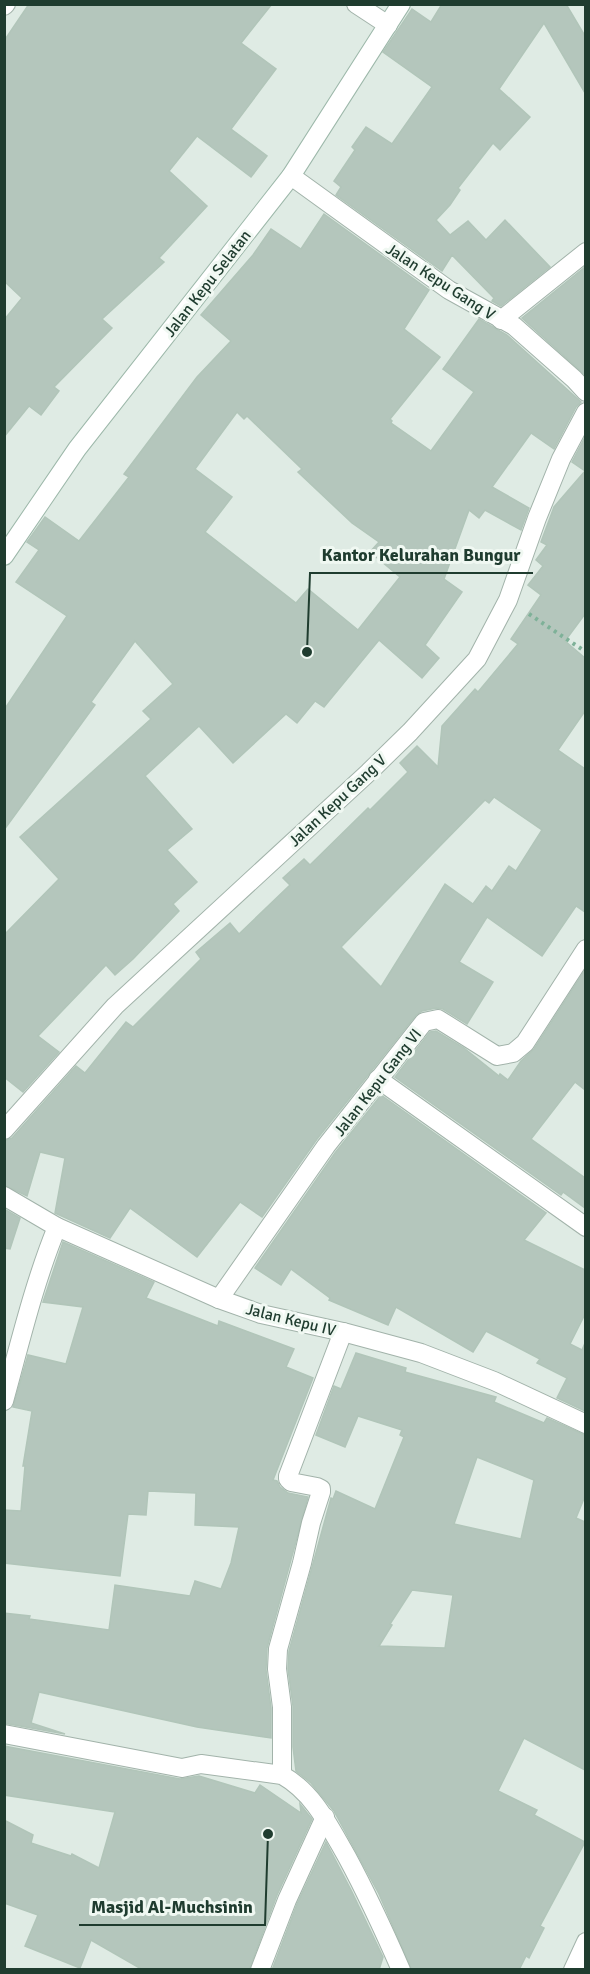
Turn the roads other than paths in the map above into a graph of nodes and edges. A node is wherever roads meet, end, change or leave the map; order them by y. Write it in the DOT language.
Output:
graph roads {
  1 [pos="356,4"];
  2 [pos="401,4"];
  3 [pos="387,25"];
  4 [pos="291,176"];
  5 [pos="585,252"];
  6 [pos="501,320"];
  7 [pos="585,392"];
  8 [pos="585,412"];
  9 [pos="4,556"];
  10 [pos="585,949"];
  11 [pos="378,1079"];
  12 [pos="4,1130"];
  13 [pos="4,1196"];
  14 [pos="57,1227"];
  15 [pos="585,1227"];
  16 [pos="219,1299"];
  17 [pos="343,1332"];
  18 [pos="4,1401"];
  19 [pos="585,1424"];
  20 [pos="4,1734"];
  21 [pos="282,1775"];
  22 [pos="325,1817"];
  23 [pos="585,1942"];
  24 [pos="260,1970"];
  25 [pos="401,1970"];
  26 [pos="573,1970"];
  1 -- 3 [label="street"];
  2 -- 3 [label="street, Jalan Kepu Selatan"];
  3 -- 4 [label="street, Jalan Kepu Selatan"];
  4 -- 6 [label="street, Jalan Kepu Gang V"];
  4 -- 9 [label="street, Jalan Kepu Selatan"];
  5 -- 6 [label="street"];
  6 -- 7 [label="street, Jalan Kepu Gang V"];
  8 -- 12 [label="street, Jalan Kepu Gang V"];
  10 -- 11 [label="street, Jalan Kepu Gang VI"];
  11 -- 15 [label="street"];
  11 -- 16 [label="street, Jalan Kepu Gang VI"];
  13 -- 14 [label="street, Jalan Kepu IV"];
  14 -- 16 [label="street, Jalan Kepu IV"];
  14 -- 18 [label="street"];
  16 -- 17 [label="street, Jalan Kepu IV"];
  17 -- 19 [label="street, Jalan Kepu IV"];
  17 -- 21 [label="street"];
  20 -- 21 [label="street"];
  21 -- 22 [label="street"];
  22 -- 24 [label="street"];
  22 -- 25 [label="street"];
  23 -- 26 [label="street"];
}
